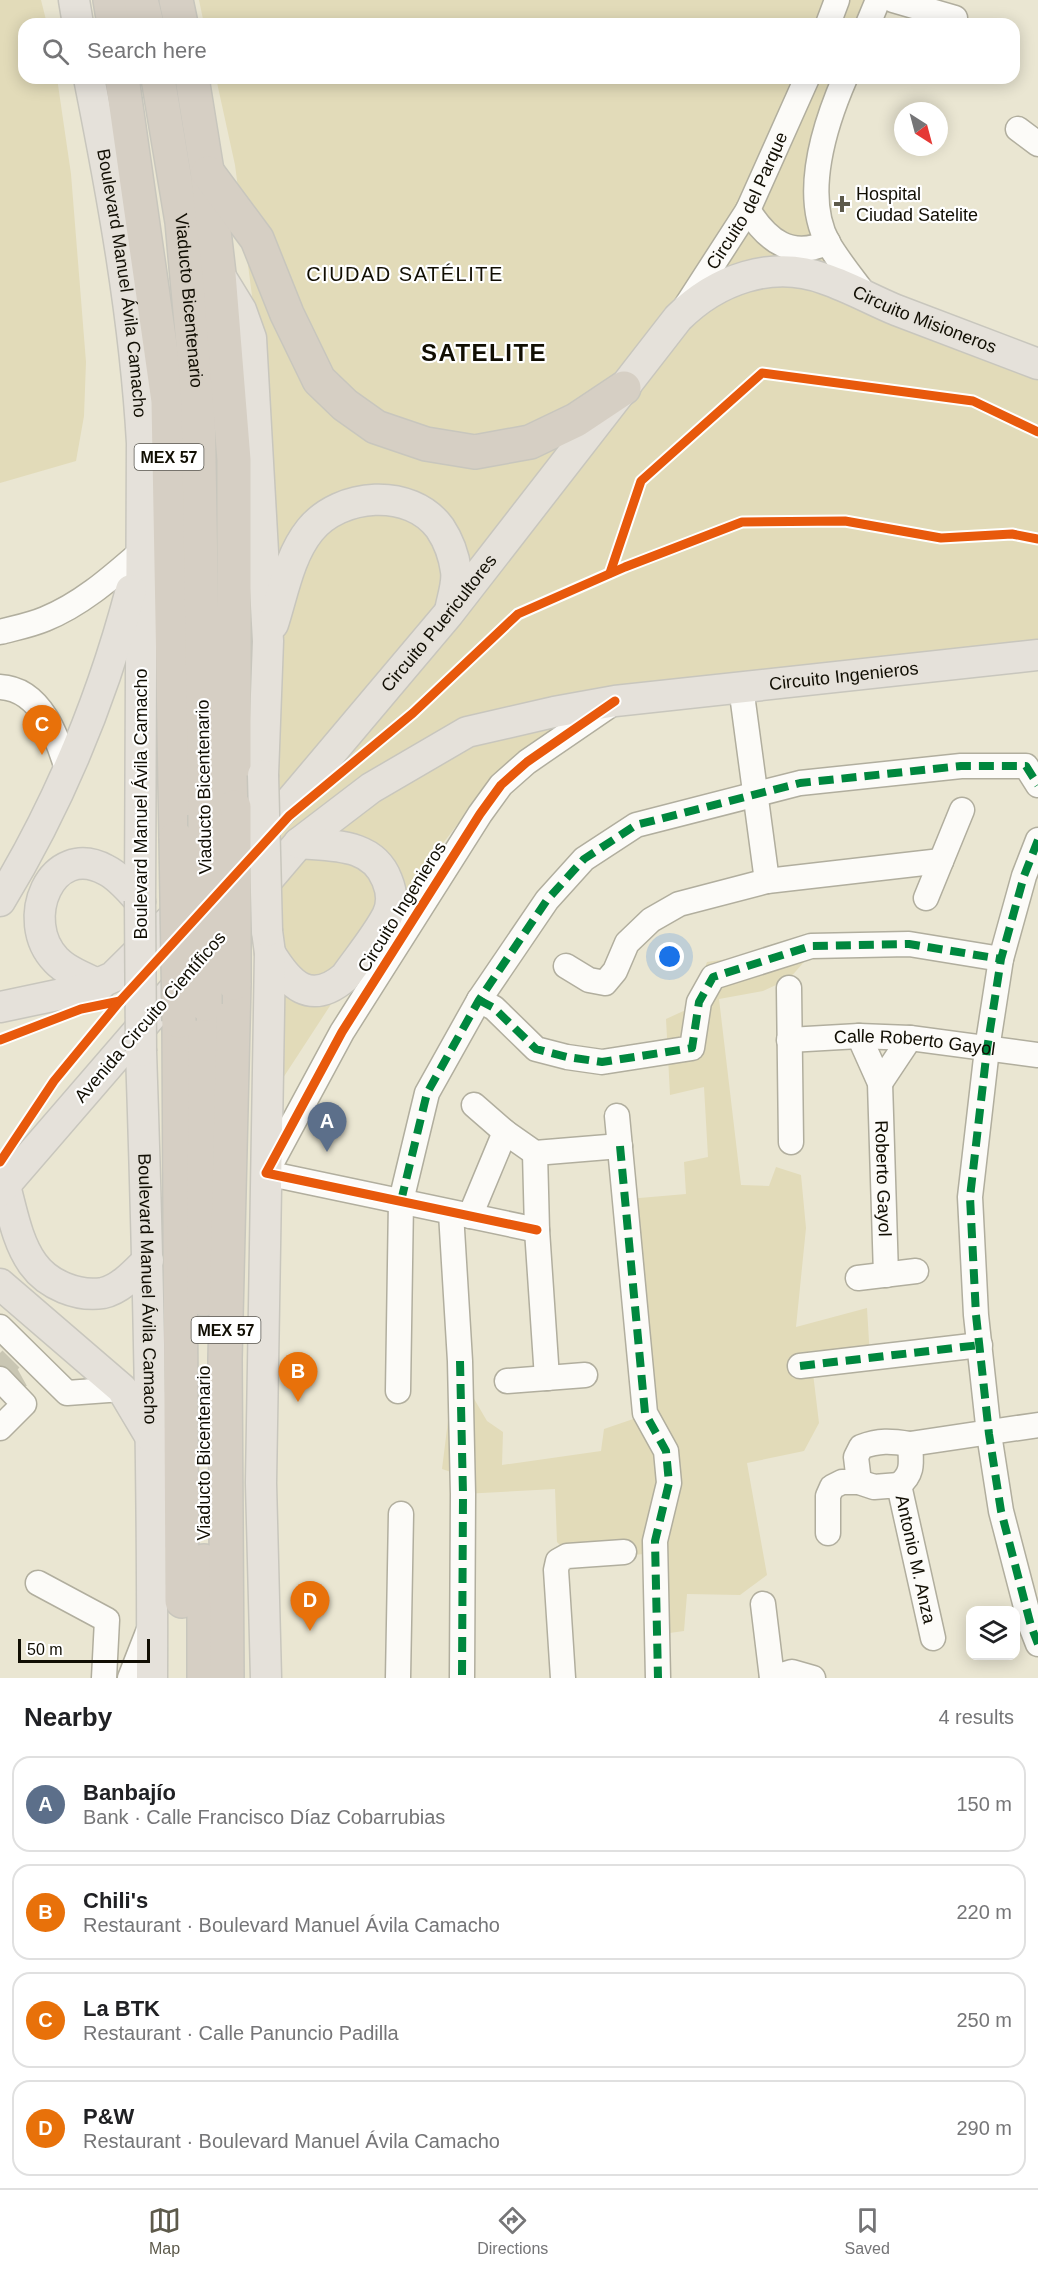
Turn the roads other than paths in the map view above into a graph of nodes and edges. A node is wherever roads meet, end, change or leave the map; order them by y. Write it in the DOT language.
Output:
graph roads {
  1 [pos="74,0"];
  2 [pos="110,0"];
  3 [pos="141,0"];
  4 [pos="176,0"];
  5 [pos="878,0"];
  6 [pos="893,0"];
  7 [pos="77,18"];
  8 [pos="113,18"];
  9 [pos="146,18"];
  10 [pos="180,18"];
  11 [pos="870,18"];
  12 [pos="955,18"];
  13 [pos="90,84"];
  14 [pos="123,84"];
  15 [pos="159,84"];
  16 [pos="193,84"];
  17 [pos="804,84"];
  18 [pos="842,84"];
  19 [pos="1018,129"];
  20 [pos="1038,144"];
  21 [pos="207,171"];
  22 [pos="748,210"];
  23 [pos="828,242"];
  24 [pos="219,274"];
  25 [pos="868,299"];
  26 [pos="678,318"];
  27 [pos="1038,364"];
  28 [pos="624,388"];
  29 [pos="142,551"];
  30 [pos="449,613"];
  31 [pos="0,632"];
  32 [pos="268,641"];
  33 [pos="1038,655"];
  34 [pos="0,687"];
  35 [pos="741,687"];
  36 [pos="615,702"];
  37 [pos="68,772"];
  38 [pos="1038,785"];
  39 [pos="756,793"];
  40 [pos="962,810"];
  41 [pos="220,811"];
  42 [pos="1038,840"];
  43 [pos="299,843"];
  44 [pos="941,861"];
  45 [pos="12,867"];
  46 [pos="767,881"];
  47 [pos="926,898"];
  48 [pos="0,901"];
  49 [pos="140,901"];
  50 [pos="269,942"];
  51 [pos="1001,959"];
  52 [pos="566,966"];
  53 [pos="100,985"];
  54 [pos="789,988"];
  55 [pos="479,1000"];
  56 [pos="0,1007"];
  57 [pos="192,1013"];
  58 [pos="859,1036"];
  59 [pos="910,1038"];
  60 [pos="789,1040"];
  61 [pos="987,1049"];
  62 [pos="1038,1055"];
  63 [pos="880,1083"];
  64 [pos="474,1105"];
  65 [pos="617,1116"];
  66 [pos="505,1131"];
  67 [pos="790,1142"];
  68 [pos="620,1146"];
  69 [pos="535,1153"];
  70 [pos="266,1173"];
  71 [pos="2,1188"];
  72 [pos="401,1201"];
  73 [pos="460,1215"];
  74 [pos="537,1230"];
  75 [pos="148,1260"];
  76 [pos="916,1271"];
  77 [pos="886,1275"];
  78 [pos="858,1278"];
  79 [pos="0,1284"];
  80 [pos="0,1327"];
  81 [pos="980,1345"];
  82 [pos="19,1365"];
  83 [pos="800,1366"];
  84 [pos="585,1375"];
  85 [pos="548,1378"];
  86 [pos="507,1381"];
  87 [pos="122,1389"];
  88 [pos="398,1391"];
  89 [pos="1038,1425"];
  90 [pos="0,1428"];
  91 [pos="989,1434"];
  92 [pos="152,1439"];
  93 [pos="910,1444"];
  94 [pos="860,1482"];
  95 [pos="899,1485"];
  96 [pos="401,1514"];
  97 [pos="828,1533"];
  98 [pos="624,1552"];
  99 [pos="38,1583"];
  100 [pos="763,1604"];
  101 [pos="152,1622"];
  102 [pos="1036,1631"];
  103 [pos="933,1638"];
  104 [pos="104,1678"];
  105 [pos="130,1678"];
  106 [pos="152,1678"];
  107 [pos="182,1678"];
  108 [pos="204,1678"];
  109 [pos="227,1678"];
  110 [pos="266,1678"];
  111 [pos="398,1678"];
  112 [pos="462,1678"];
  113 [pos="563,1678"];
  114 [pos="658,1678"];
  115 [pos="772,1678"];
  116 [pos="813,1678"];
  1 -- 7 [label="main road"];
  2 -- 8 [label="highway"];
  3 -- 9 [label="highway"];
  4 -- 10 [label="highway"];
  5 -- 11 [label="street"];
  6 -- 12 [label="street"];
  13 -- 29 [label="main road, Boulevard Manuel Ávila Camacho"];
  14 -- 57 [label="highway, Boulevard Manuel Ávila Camacho / MEX 57, bridge"];
  15 -- 41 [label="highway, Viaducto Bicentenario"];
  16 -- 21 [label="highway, MEX 57"];
  17 -- 22 [label="street, Circuito del Parque"];
  18 -- 23 [label="street, Circuito Misioneros"];
  19 -- 20 [label="street"];
  21 -- 24 [label="highway, MEX 57"];
  21 -- 28 [label="highway"];
  22 -- 23 [label="street"];
  22 -- 26 [label="street, Circuito del Parque"];
  23 -- 25 [label="street, Circuito Misioneros"];
  24 -- 32 [label="main road"];
  24 -- 41 [label="highway, MEX 57"];
  25 -- 26 [label="main road, Circuito Puericultores"];
  25 -- 27 [label="main road, Circuito Misioneros"];
  26 -- 28 [label="main road, Circuito Puericultores"];
  28 -- 30 [label="main road, Circuito Puericultores"];
  29 -- 31 [label="street"];
  29 -- 37 [label="main road"];
  29 -- 49 [label="main road, Boulevard Manuel Ávila Camacho"];
  30 -- 32 [label="main road"];
  30 -- 53 [label="main road, Circuito Puericultores"];
  32 -- 50 [label="main road, bridge"];
  33 -- 35 [label="main road, Circuito Ingenieros"];
  34 -- 37 [label="street"];
  35 -- 36 [label="main road, Circuito Ingenieros"];
  35 -- 39 [label="street"];
  36 -- 43 [label="main road, Circuito Ingenieros"];
  36 -- 70 [label="street, Circuito Ingenieros"];
  37 -- 45 [label="main road"];
  38 -- 39 [label="street"];
  39 -- 46 [label="street"];
  39 -- 55 [label="street"];
  40 -- 44 [label="street"];
  41 -- 57 [label="highway, Viaducto Bicentenario, bridge"];
  41 -- 109 [label="highway, MEX 57, bridge"];
  42 -- 51 [label="street"];
  43 -- 50 [label="main road"];
  43 -- 71 [label="main road, Avenida Circuito Científicos"];
  44 -- 46 [label="street"];
  44 -- 47 [label="street"];
  45 -- 48 [label="main road"];
  46 -- 52 [label="street"];
  49 -- 53 [label="main road"];
  49 -- 75 [label="main road, Boulevard Manuel Ávila Camacho, bridge"];
  50 -- 70 [label="main road"];
  51 -- 55 [label="street"];
  51 -- 61 [label="street"];
  53 -- 56 [label="main road, Circuito Puericultores"];
  54 -- 60 [label="street"];
  55 -- 72 [label="street"];
  57 -- 107 [label="highway, Boulevard Manuel Ávila Camacho / MEX 57"];
  57 -- 108 [label="highway, Viaducto Bicentenario"];
  58 -- 59 [label="street, Calle Roberto Gayol"];
  58 -- 60 [label="street, Calle Roberto Gayol"];
  58 -- 63 [label="street, Roberto Gayol"];
  59 -- 61 [label="street, Calle Roberto Gayol"];
  59 -- 63 [label="street"];
  60 -- 67 [label="street"];
  61 -- 62 [label="street, Calle Roberto Gayol"];
  61 -- 81 [label="street"];
  63 -- 77 [label="street, Roberto Gayol"];
  64 -- 66 [label="street"];
  65 -- 68 [label="street"];
  66 -- 69 [label="street"];
  66 -- 73 [label="street"];
  68 -- 69 [label="street"];
  68 -- 114 [label="street"];
  69 -- 74 [label="street"];
  70 -- 72 [label="street"];
  70 -- 110 [label="main road"];
  71 -- 75 [label="main road"];
  72 -- 73 [label="street"];
  72 -- 88 [label="street"];
  73 -- 74 [label="street"];
  73 -- 112 [label="street"];
  74 -- 85 [label="street"];
  75 -- 92 [label="main road, Boulevard Manuel Ávila Camacho"];
  76 -- 77 [label="street"];
  77 -- 78 [label="street"];
  79 -- 87 [label="main road"];
  80 -- 82 [label="street"];
  81 -- 83 [label="street"];
  81 -- 91 [label="street"];
  82 -- 87 [label="street"];
  82 -- 90 [label="street"];
  84 -- 85 [label="street"];
  85 -- 86 [label="street"];
  87 -- 92 [label="main road"];
  89 -- 91 [label="street"];
  91 -- 93 [label="street"];
  91 -- 102 [label="street"];
  92 -- 101 [label="main road, Boulevard Manuel Ávila Camacho"];
  93 -- 94 [label="street"];
  93 -- 95 [label="street"];
  94 -- 95 [label="street, Antonio M. Anza"];
  94 -- 97 [label="street, Antonio M. Anza"];
  95 -- 103 [label="street, Antonio M. Anza"];
  96 -- 111 [label="street"];
  98 -- 113 [label="street"];
  99 -- 104 [label="street"];
  100 -- 115 [label="street"];
  101 -- 105 [label="street"];
  101 -- 106 [label="main road, Boulevard Manuel Ávila Camacho"];
  115 -- 116 [label="street"];
}
